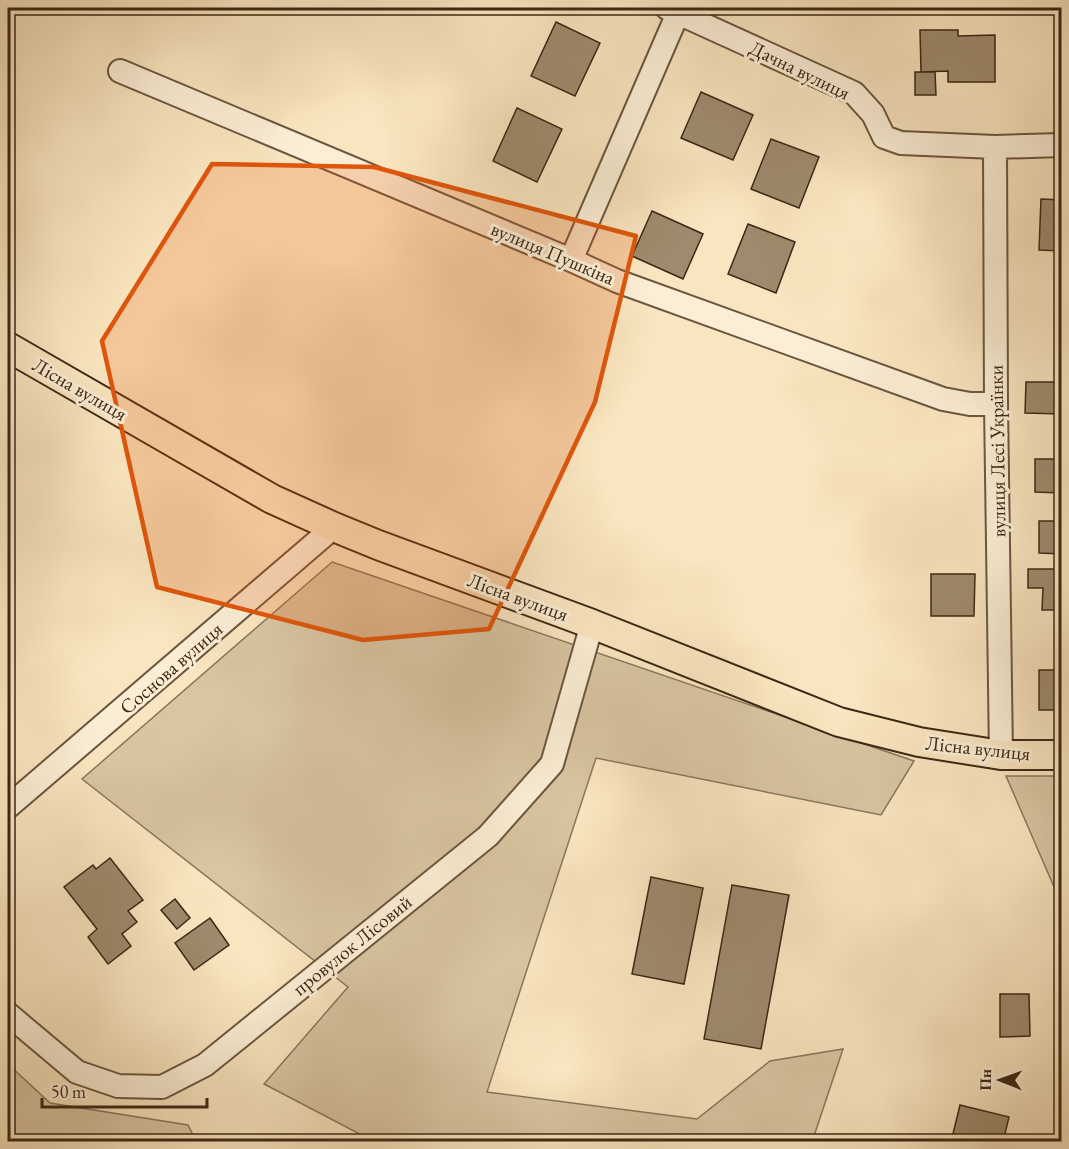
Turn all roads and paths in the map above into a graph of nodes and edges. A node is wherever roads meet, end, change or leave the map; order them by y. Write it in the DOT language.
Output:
graph roads {
  1 [pos="673,10"];
  2 [pos="120,71"];
  3 [pos="1062,145"];
  4 [pos="995,147"];
  5 [pos="571,260"];
  6 [pos="8,347"];
  7 [pos="996,404"];
  8 [pos="334,528"];
  9 [pos="592,624"];
  10 [pos="1001,755"];
  11 [pos="1062,755"];
  12 [pos="8,807"];
  13 [pos="8,1014"];
  1 -- 4 [label="street, Дачна вулиця"];
  1 -- 5 [label="street"];
  2 -- 5 [label="street, вулиця Пушкіна"];
  3 -- 4 [label="street, Дачна вулиця"];
  4 -- 7 [label="street, вулиця Лесі Українки"];
  5 -- 7 [label="street, вулиця Пушкіна"];
  6 -- 8 [label="main road, Лісна вулиця"];
  7 -- 10 [label="street, вулиця Лесі Українки"];
  8 -- 9 [label="main road, Лісна вулиця"];
  8 -- 12 [label="street, Соснова вулиця"];
  9 -- 10 [label="main road, Лісна вулиця"];
  9 -- 13 [label="street, провулок Лісовий"];
  10 -- 11 [label="main road, Лісна вулиця"];
}
